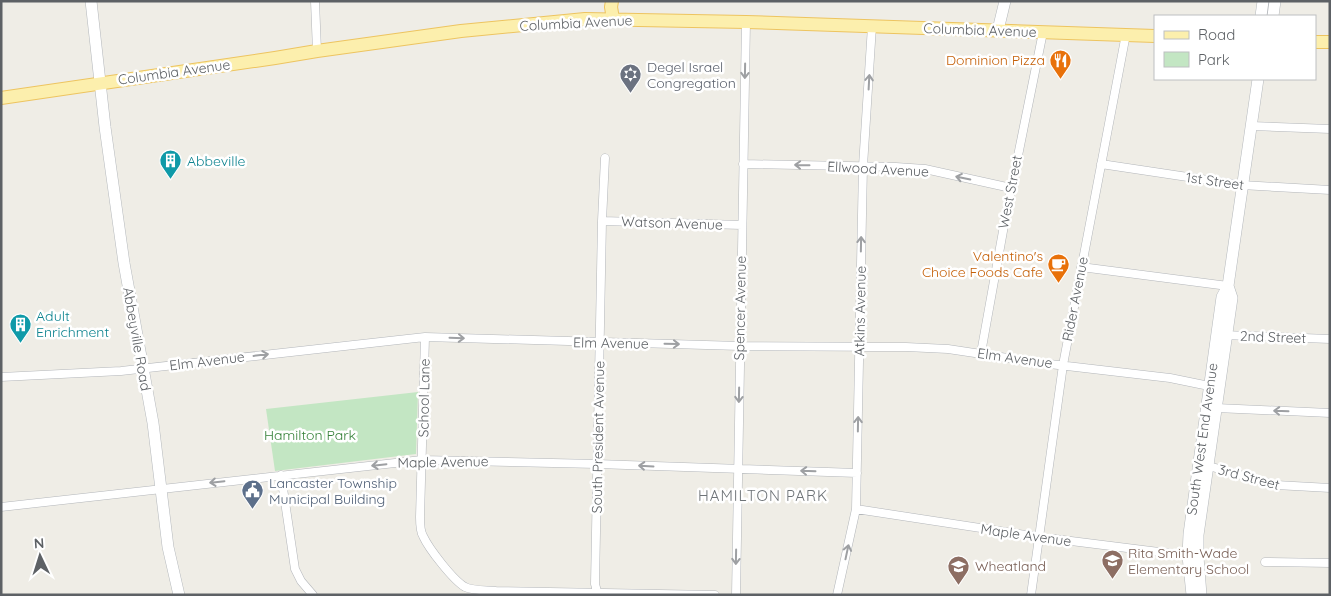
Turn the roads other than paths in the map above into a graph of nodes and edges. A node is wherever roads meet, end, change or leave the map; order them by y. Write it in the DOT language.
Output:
graph roads {
  1 [pos="91,1"];
  2 [pos="315,1"];
  3 [pos="612,1"];
  4 [pos="1005,1"];
  5 [pos="1263,1"];
  6 [pos="1275,1"];
  7 [pos="1261,15"];
  8 [pos="1273,15"];
  9 [pos="613,19"];
  10 [pos="746,22"];
  11 [pos="872,26"];
  12 [pos="998,30"];
  13 [pos="1042,32"];
  14 [pos="1126,34"];
  15 [pos="1154,36"];
  16 [pos="1316,42"];
  17 [pos="1330,42"];
  18 [pos="317,51"];
  19 [pos="1258,80"];
  20 [pos="101,83"];
  21 [pos="1,98"];
  22 [pos="1251,126"];
  23 [pos="1330,129"];
  24 [pos="605,158"];
  25 [pos="743,164"];
  26 [pos="1101,164"];
  27 [pos="863,166"];
  28 [pos="1241,185"];
  29 [pos="1011,188"];
  30 [pos="1330,190"];
  31 [pos="602,221"];
  32 [pos="742,225"];
  33 [pos="1081,267"];
  34 [pos="1228,286"];
  35 [pos="1222,335"];
  36 [pos="425,337"];
  37 [pos="1330,340"];
  38 [pos="600,343"];
  39 [pos="740,346"];
  40 [pos="860,348"];
  41 [pos="982,353"];
  42 [pos="1063,365"];
  43 [pos="143,368"];
  44 [pos="1,377"];
  45 [pos="1214,387"];
  46 [pos="1216,408"];
  47 [pos="1330,413"];
  48 [pos="422,460"];
  49 [pos="598,464"];
  50 [pos="1204,465"];
  51 [pos="737,469"];
  52 [pos="857,473"];
  53 [pos="281,474"];
  54 [pos="161,488"];
  55 [pos="1330,488"];
  56 [pos="1,507"];
  57 [pos="856,509"];
  58 [pos="1039,537"];
  59 [pos="1193,556"];
  60 [pos="1265,562"];
  61 [pos="1330,563"];
  62 [pos="496,593"];
  63 [pos="597,594"];
  64 [pos="179,595"];
  65 [pos="313,595"];
  66 [pos="715,595"];
  67 [pos="736,595"];
  68 [pos="837,595"];
  69 [pos="1031,595"];
  70 [pos="1192,595"];
  71 [pos="1201,595"];
  1 -- 20 [label="main road, Abbeyville Road"];
  2 -- 18 [label="street"];
  3 -- 9 [label="main road"];
  4 -- 12 [label="main road"];
  5 -- 7 [label="main road"];
  6 -- 8 [label="main road"];
  9 -- 10 [label="main road, Columbia Avenue"];
  9 -- 18 [label="main road, Columbia Avenue"];
  10 -- 11 [label="main road, Columbia Avenue"];
  10 -- 25 [label="street, Spencer Avenue, one-way"];
  11 -- 12 [label="main road, Columbia Avenue"];
  27 -- 11 [label="street, Atkins Avenue, one-way"];
  12 -- 13 [label="main road, Columbia Avenue"];
  13 -- 14 [label="main road, Columbia Avenue"];
  13 -- 29 [label="street, West Street"];
  14 -- 15 [label="main road, Columbia Avenue"];
  14 -- 26 [label="street, Rider Avenue"];
  16 -- 17 [label="main road"];
  18 -- 20 [label="main road, Columbia Avenue"];
  19 -- 22 [label="main road, South West End Avenue"];
  20 -- 21 [label="main road, Columbia Avenue"];
  20 -- 43 [label="main road, Abbeyville Road"];
  22 -- 23 [label="street"];
  22 -- 28 [label="main road, South West End Avenue"];
  24 -- 31 [label="street, South President Avenue"];
  27 -- 25 [label="street, Ellwood Avenue, one-way"];
  25 -- 32 [label="street, Spencer Avenue"];
  26 -- 28 [label="street, 1st Street"];
  26 -- 33 [label="street, Rider Avenue"];
  29 -- 27 [label="street, Ellwood Avenue, one-way"];
  40 -- 27 [label="street, Atkins Avenue, one-way"];
  28 -- 30 [label="street, 1st Street"];
  28 -- 34 [label="main road, South West End Avenue"];
  29 -- 41 [label="street, West Street"];
  31 -- 32 [label="street, Watson Avenue"];
  31 -- 38 [label="street, South President Avenue"];
  32 -- 39 [label="street, Spencer Avenue"];
  33 -- 34 [label="street"];
  33 -- 42 [label="street, Rider Avenue"];
  34 -- 35 [label="main road, South West End Avenue"];
  35 -- 37 [label="street, 2nd Street"];
  35 -- 45 [label="main road, South West End Avenue"];
  36 -- 38 [label="street, Elm Avenue, one-way"];
  43 -- 36 [label="street, Elm Avenue, one-way"];
  36 -- 48 [label="street, School Lane"];
  38 -- 39 [label="street, Elm Avenue, one-way"];
  38 -- 49 [label="street, South President Avenue"];
  39 -- 40 [label="street, Elm Avenue"];
  39 -- 51 [label="street, Spencer Avenue, one-way"];
  40 -- 41 [label="street, Elm Avenue"];
  52 -- 40 [label="street, Atkins Avenue, one-way"];
  41 -- 42 [label="street, Elm Avenue"];
  42 -- 45 [label="street, Elm Avenue"];
  42 -- 58 [label="street, Rider Avenue"];
  43 -- 44 [label="street, Elm Avenue"];
  43 -- 54 [label="main road, Abbeyville Road"];
  45 -- 46 [label="main road, South West End Avenue"];
  45 -- 50 [label="main road, South West End Avenue"];
  47 -- 46 [label="street, one-way"];
  46 -- 50 [label="main road, South West End Avenue"];
  48 -- 49 [label="street, Maple Avenue"];
  48 -- 53 [label="street, Maple Avenue, one-way"];
  48 -- 62 [label="street, School Lane"];
  51 -- 49 [label="street, Maple Avenue, one-way"];
  49 -- 63 [label="street, South President Avenue"];
  50 -- 55 [label="street, 3rd Street"];
  50 -- 59 [label="main road, South West End Avenue"];
  52 -- 51 [label="street, Maple Avenue, one-way"];
  51 -- 67 [label="street, Spencer Avenue, one-way"];
  52 -- 57 [label="street, Atkins Avenue"];
  53 -- 54 [label="street, Maple Avenue, one-way"];
  53 -- 65 [label="street"];
  54 -- 56 [label="street, Maple Avenue"];
  54 -- 64 [label="main road, Abbeyville Road"];
  57 -- 58 [label="street, Maple Avenue"];
  68 -- 57 [label="street, Atkins Avenue, one-way"];
  58 -- 59 [label="street, Maple Avenue"];
  58 -- 69 [label="street, Rider Avenue"];
  59 -- 70 [label="main road, South West End Avenue"];
  59 -- 71 [label="main road, South West End Avenue"];
  60 -- 61 [label="street"];
  62 -- 63 [label="street, School Lane"];
  63 -- 66 [label="street, School Lane"];
}
